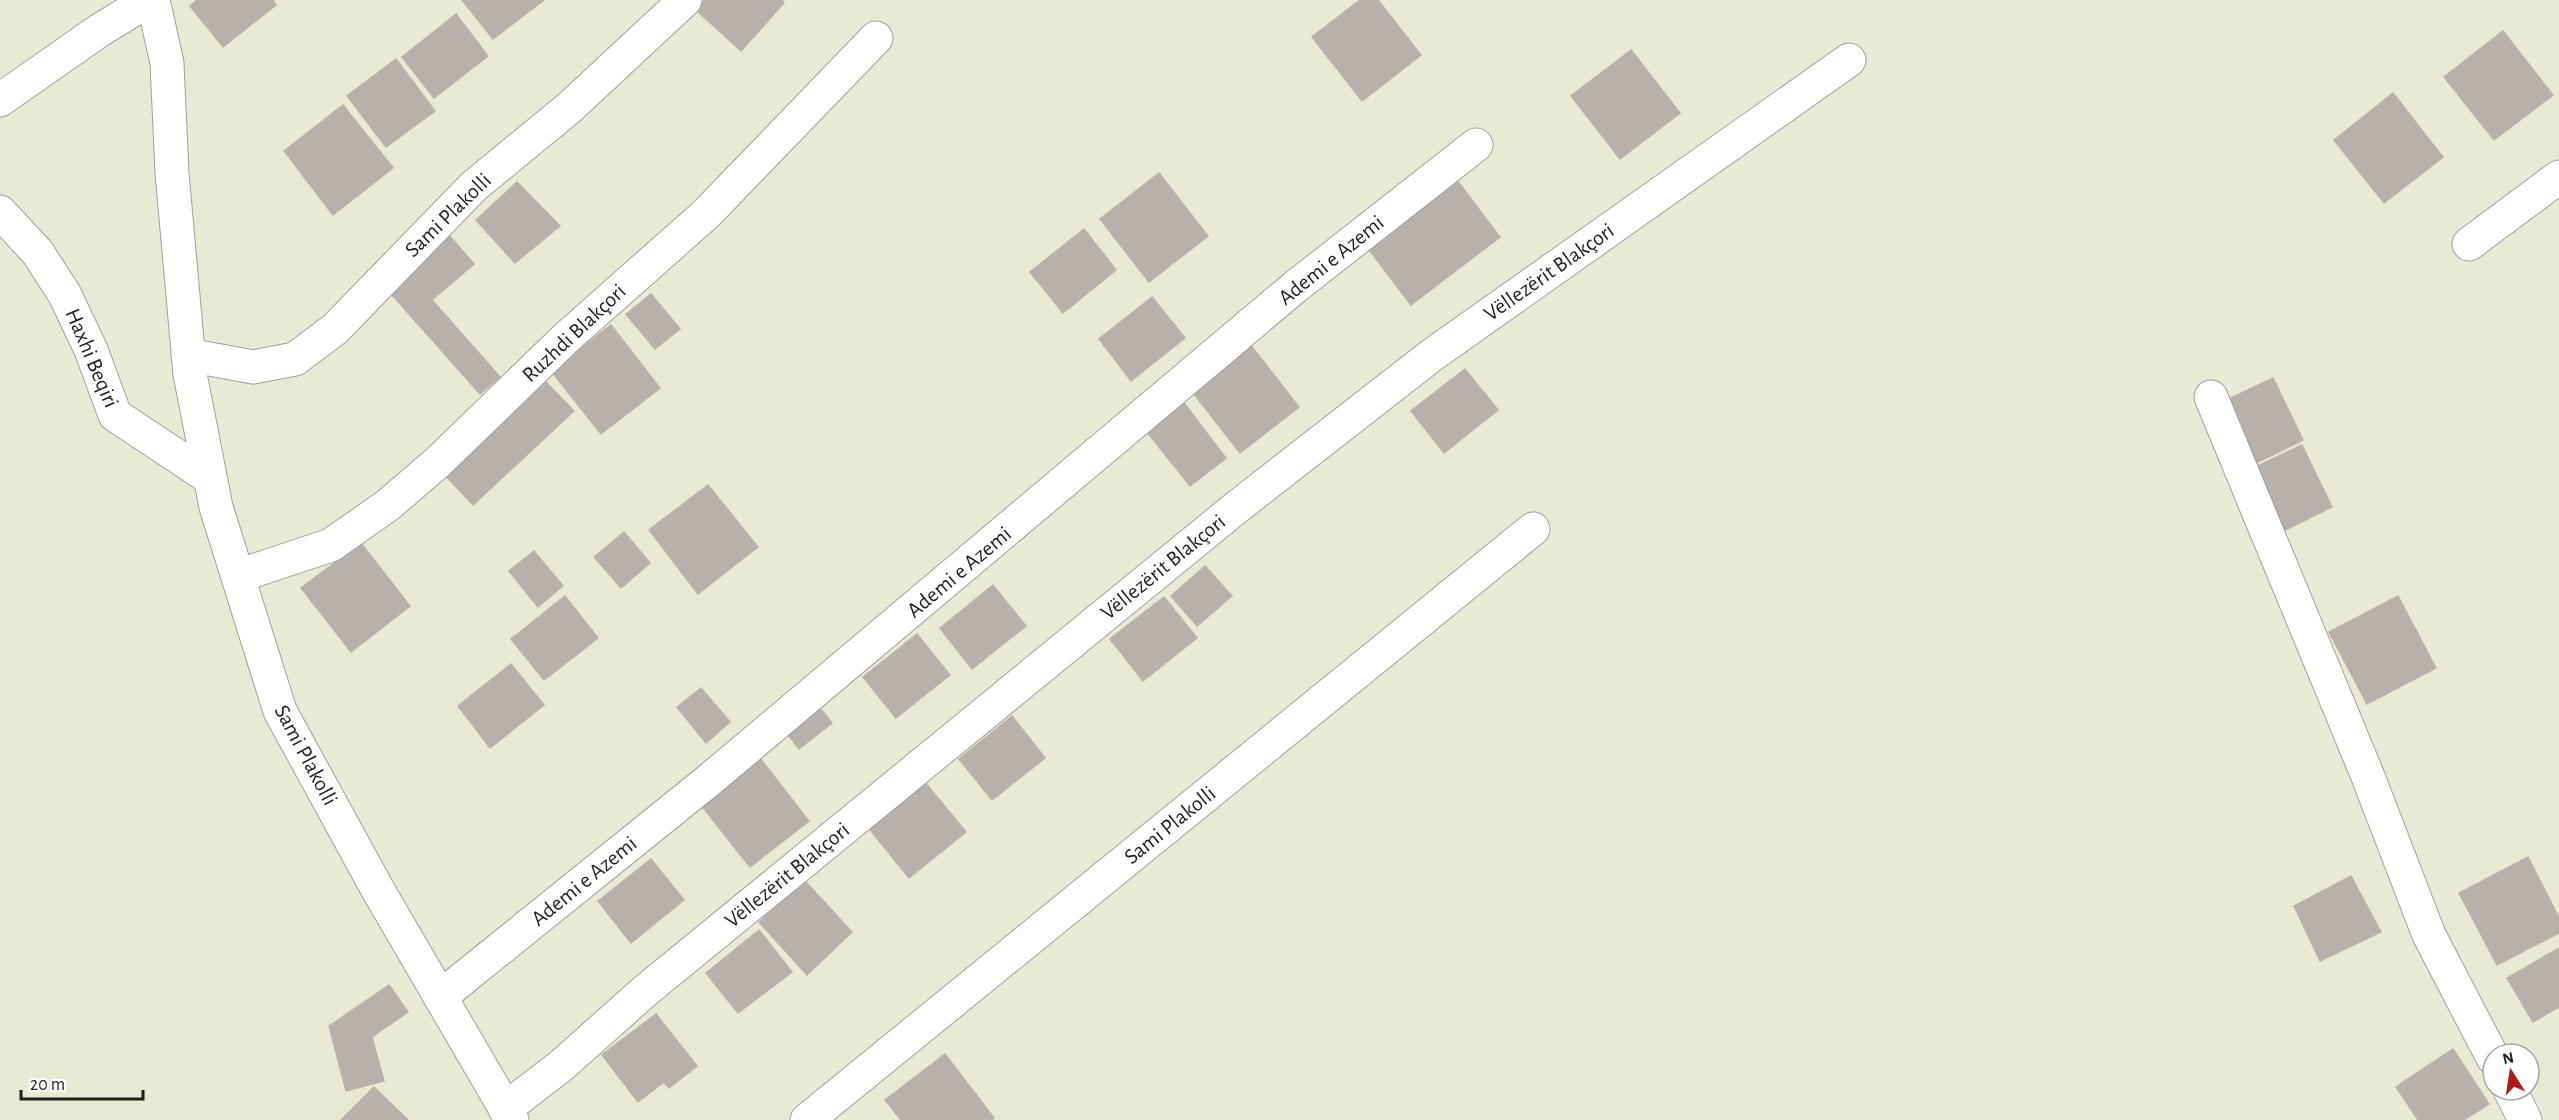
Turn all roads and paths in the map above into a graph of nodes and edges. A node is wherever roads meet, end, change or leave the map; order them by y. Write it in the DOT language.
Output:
graph roads {
  1 [pos="151,0"];
  2 [pos="685,0"];
  3 [pos="876,38"];
  4 [pos="1849,60"];
  5 [pos="0,100"];
  6 [pos="1476,145"];
  7 [pos="2559,177"];
  8 [pos="0,212"];
  9 [pos="2469,244"];
  10 [pos="188,355"];
  11 [pos="2211,397"];
  12 [pos="210,478"];
  13 [pos="1533,529"];
  14 [pos="238,576"];
  15 [pos="440,997"];
  16 [pos="2485,1042"];
  17 [pos="2516,1102"];
  18 [pos="508,1114"];
  19 [pos="807,1120"];
  20 [pos="2525,1120"];
  1 -- 5 [label="street"];
  1 -- 10 [label="street, Sami Plakolli"];
  2 -- 10 [label="street, Sami Plakolli"];
  3 -- 14 [label="street, Ruzhdi Blakçori"];
  4 -- 18 [label="street, Vëllezërit Blakçori"];
  6 -- 15 [label="street, Ademi e Azemi"];
  7 -- 9 [label="street"];
  8 -- 12 [label="street, Haxhi Beqiri"];
  10 -- 12 [label="street, Sami Plakolli"];
  11 -- 16 [label="street"];
  12 -- 14 [label="street, Sami Plakolli"];
  13 -- 19 [label="street, Sami Plakolli"];
  14 -- 15 [label="street, Sami Plakolli"];
  15 -- 18 [label="street, Sami Plakolli"];
  17 -- 20 [label="street"];
}
